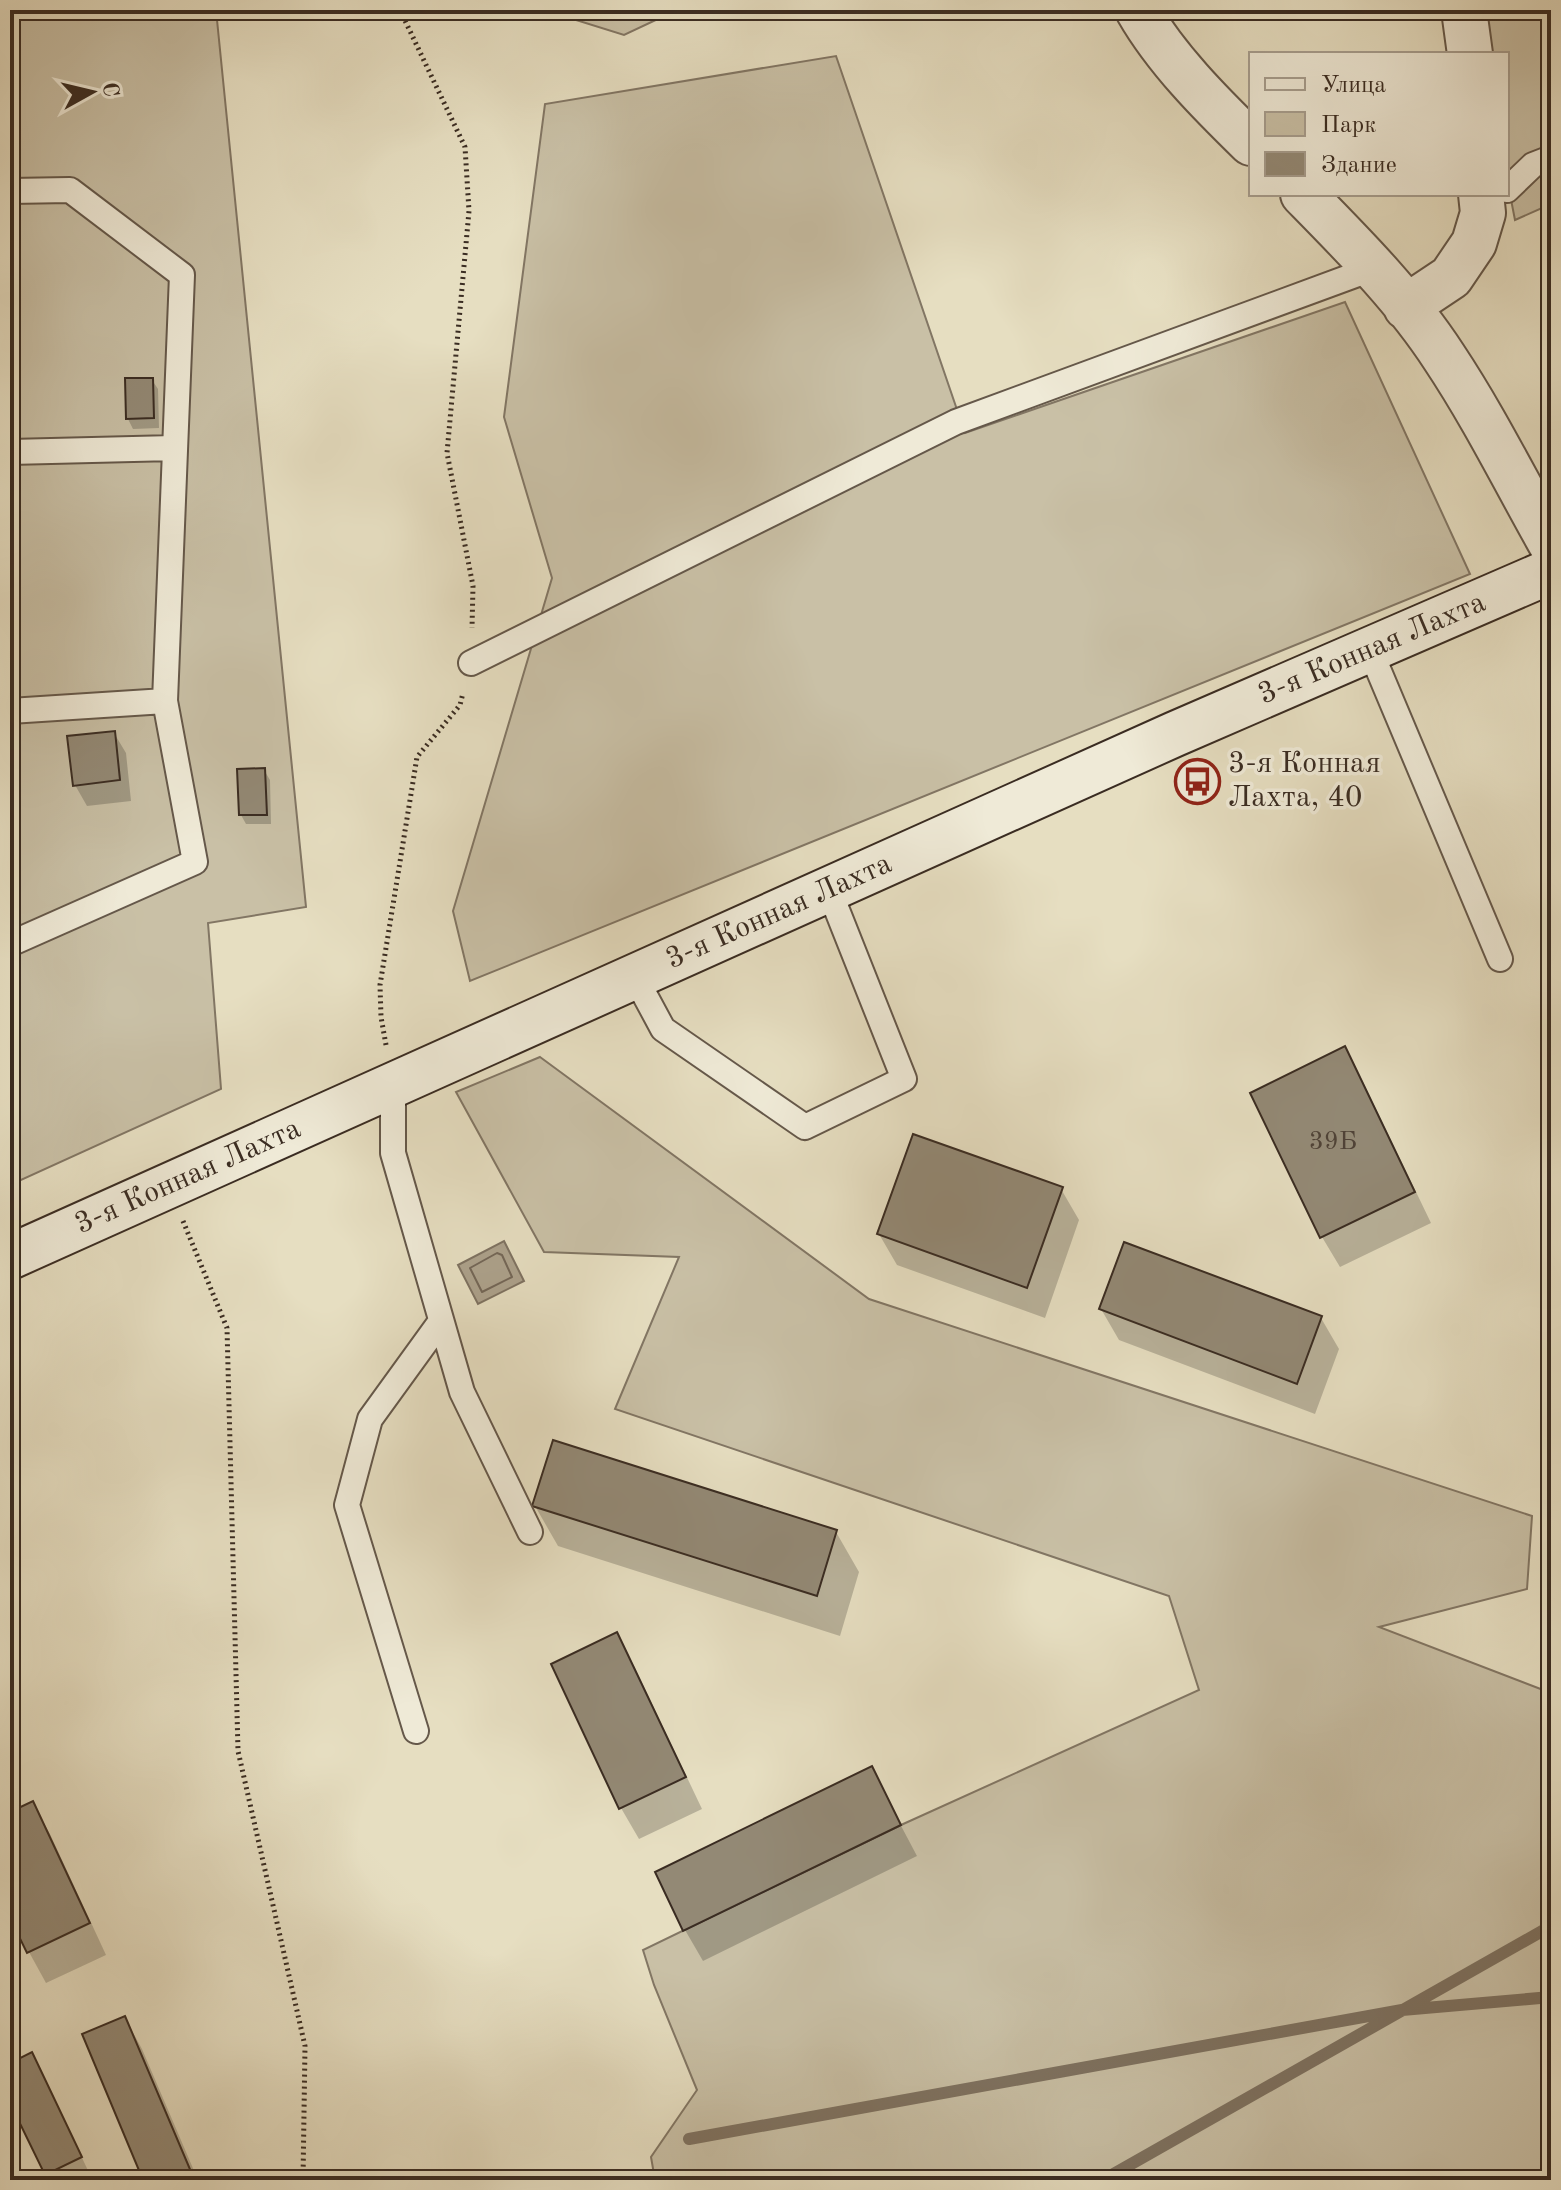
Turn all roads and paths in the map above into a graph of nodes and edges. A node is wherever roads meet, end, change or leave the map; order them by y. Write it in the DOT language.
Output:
graph roads {
  1 [pos="400,10"];
  2 [pos="1138,10"];
  3 [pos="1464,10"];
  4 [pos="1470,52"];
  5 [pos="1249,141"];
  6 [pos="1551,158"];
  7 [pos="1509,185"];
  8 [pos="10,191"];
  9 [pos="1305,196"];
  10 [pos="1493,198"];
  11 [pos="1374,268"];
  12 [pos="1406,307"];
  13 [pos="174,448"];
  14 [pos="10,452"];
  15 [pos="1551,544"];
  16 [pos="1551,571"];
  17 [pos="1370,650"];
  18 [pos="471,663"];
  19 [pos="165,701"];
  20 [pos="10,711"];
  21 [pos="829,890"];
  22 [pos="10,944"];
  23 [pos="1500,959"];
  24 [pos="635,977"];
  25 [pos="393,1085"];
  26 [pos="169,1186"];
  27 [pos="10,1257"];
  28 [pos="441,1321"];
  29 [pos="530,1532"];
  30 [pos="416,1731"];
  31 [pos="303,2180"];
  1 -- 18 [label="path"];
  2 -- 5 [label="main road"];
  3 -- 4 [label="main road"];
  6 -- 7 [label="lane"];
  8 -- 13 [label="lane"];
  9 -- 11 [label="main road"];
  10 -- 12 [label="main road"];
  11 -- 12 [label="main road"];
  11 -- 18 [label="lane"];
  12 -- 15 [label="main road"];
  13 -- 14 [label="lane"];
  13 -- 19 [label="lane"];
  16 -- 17 [label="main road, 3-я Конная Лахта"];
  17 -- 21 [label="main road, 3-я Конная Лахта"];
  17 -- 23 [label="lane"];
  18 -- 25 [label="path"];
  19 -- 20 [label="lane"];
  19 -- 22 [label="lane"];
  21 -- 24 [label="main road, 3-я Конная Лахта"];
  21 -- 24 [label="lane"];
  24 -- 25 [label="main road, 3-я Конная Лахта"];
  25 -- 26 [label="main road, 3-я Конная Лахта"];
  25 -- 28 [label="lane"];
  26 -- 27 [label="main road, 3-я Конная Лахта"];
  26 -- 31 [label="path"];
  28 -- 29 [label="lane"];
  28 -- 30 [label="lane"];
}
